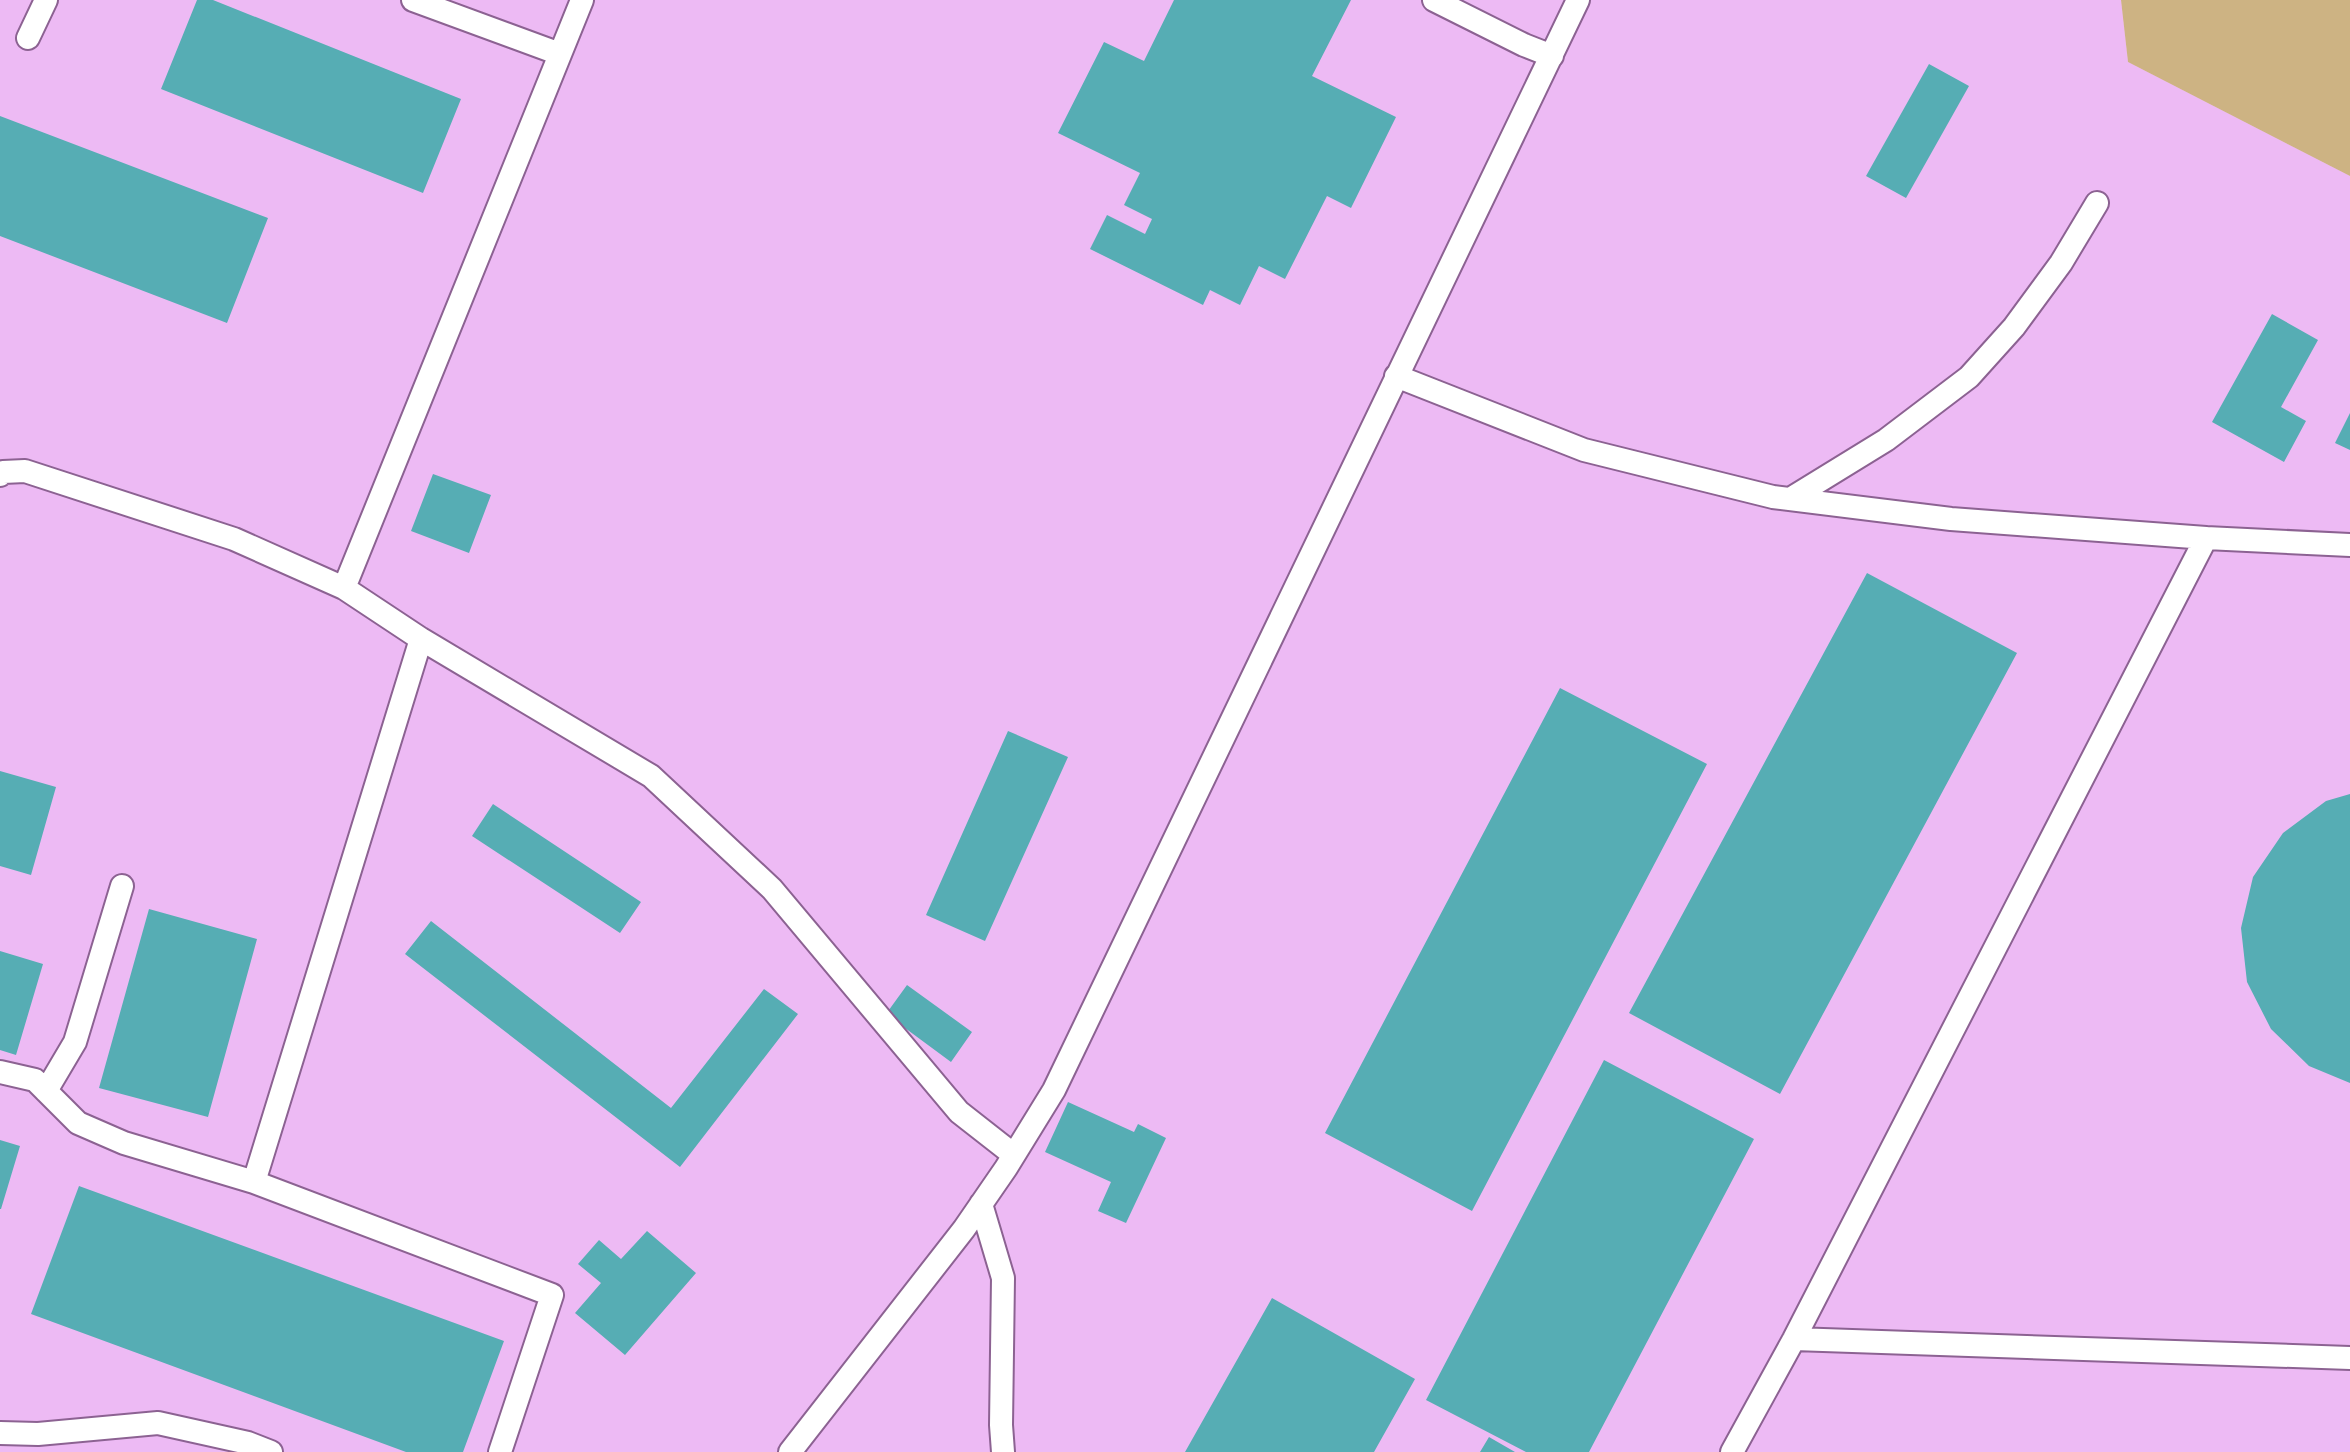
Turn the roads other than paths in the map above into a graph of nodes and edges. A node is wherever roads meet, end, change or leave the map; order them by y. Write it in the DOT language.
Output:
graph roads {
  1 [pos="46,0"];
  2 [pos="413,0"];
  3 [pos="582,0"];
  4 [pos="1434,0"];
  5 [pos="1578,0"];
  6 [pos="27,38"];
  7 [pos="560,54"];
  8 [pos="1552,56"];
  9 [pos="2097,203"];
  10 [pos="1396,376"];
  11 [pos="0,475"];
  12 [pos="1790,499"];
  13 [pos="2206,538"];
  14 [pos="2350,545"];
  15 [pos="344,588"];
  16 [pos="422,639"];
  17 [pos="122,886"];
  18 [pos="0,1072"];
  19 [pos="46,1091"];
  20 [pos="1014,1155"];
  21 [pos="254,1182"];
  22 [pos="981,1204"];
  23 [pos="1794,1339"];
  24 [pos="2350,1358"];
  25 [pos="0,1433"];
  26 [pos="271,1452"];
  27 [pos="500,1452"];
  28 [pos="790,1452"];
  29 [pos="1003,1452"];
  30 [pos="1732,1452"];
  1 -- 6 [label="lane"];
  2 -- 7 [label="lane"];
  3 -- 7 [label="lane"];
  4 -- 8 [label="lane"];
  5 -- 8 [label="lane"];
  7 -- 15 [label="lane"];
  8 -- 10 [label="lane"];
  9 -- 12 [label="lane"];
  10 -- 12 [label="lane"];
  10 -- 20 [label="lane"];
  11 -- 15 [label="lane"];
  12 -- 13 [label="lane"];
  13 -- 14 [label="lane"];
  13 -- 23 [label="lane"];
  15 -- 16 [label="lane"];
  16 -- 20 [label="lane"];
  16 -- 21 [label="lane"];
  17 -- 19 [label="lane"];
  18 -- 19 [label="lane"];
  19 -- 21 [label="lane"];
  20 -- 22 [label="lane"];
  21 -- 27 [label="lane"];
  22 -- 28 [label="lane"];
  22 -- 29 [label="lane"];
  23 -- 24 [label="lane"];
  23 -- 30 [label="lane"];
  25 -- 26 [label="lane"];
}
